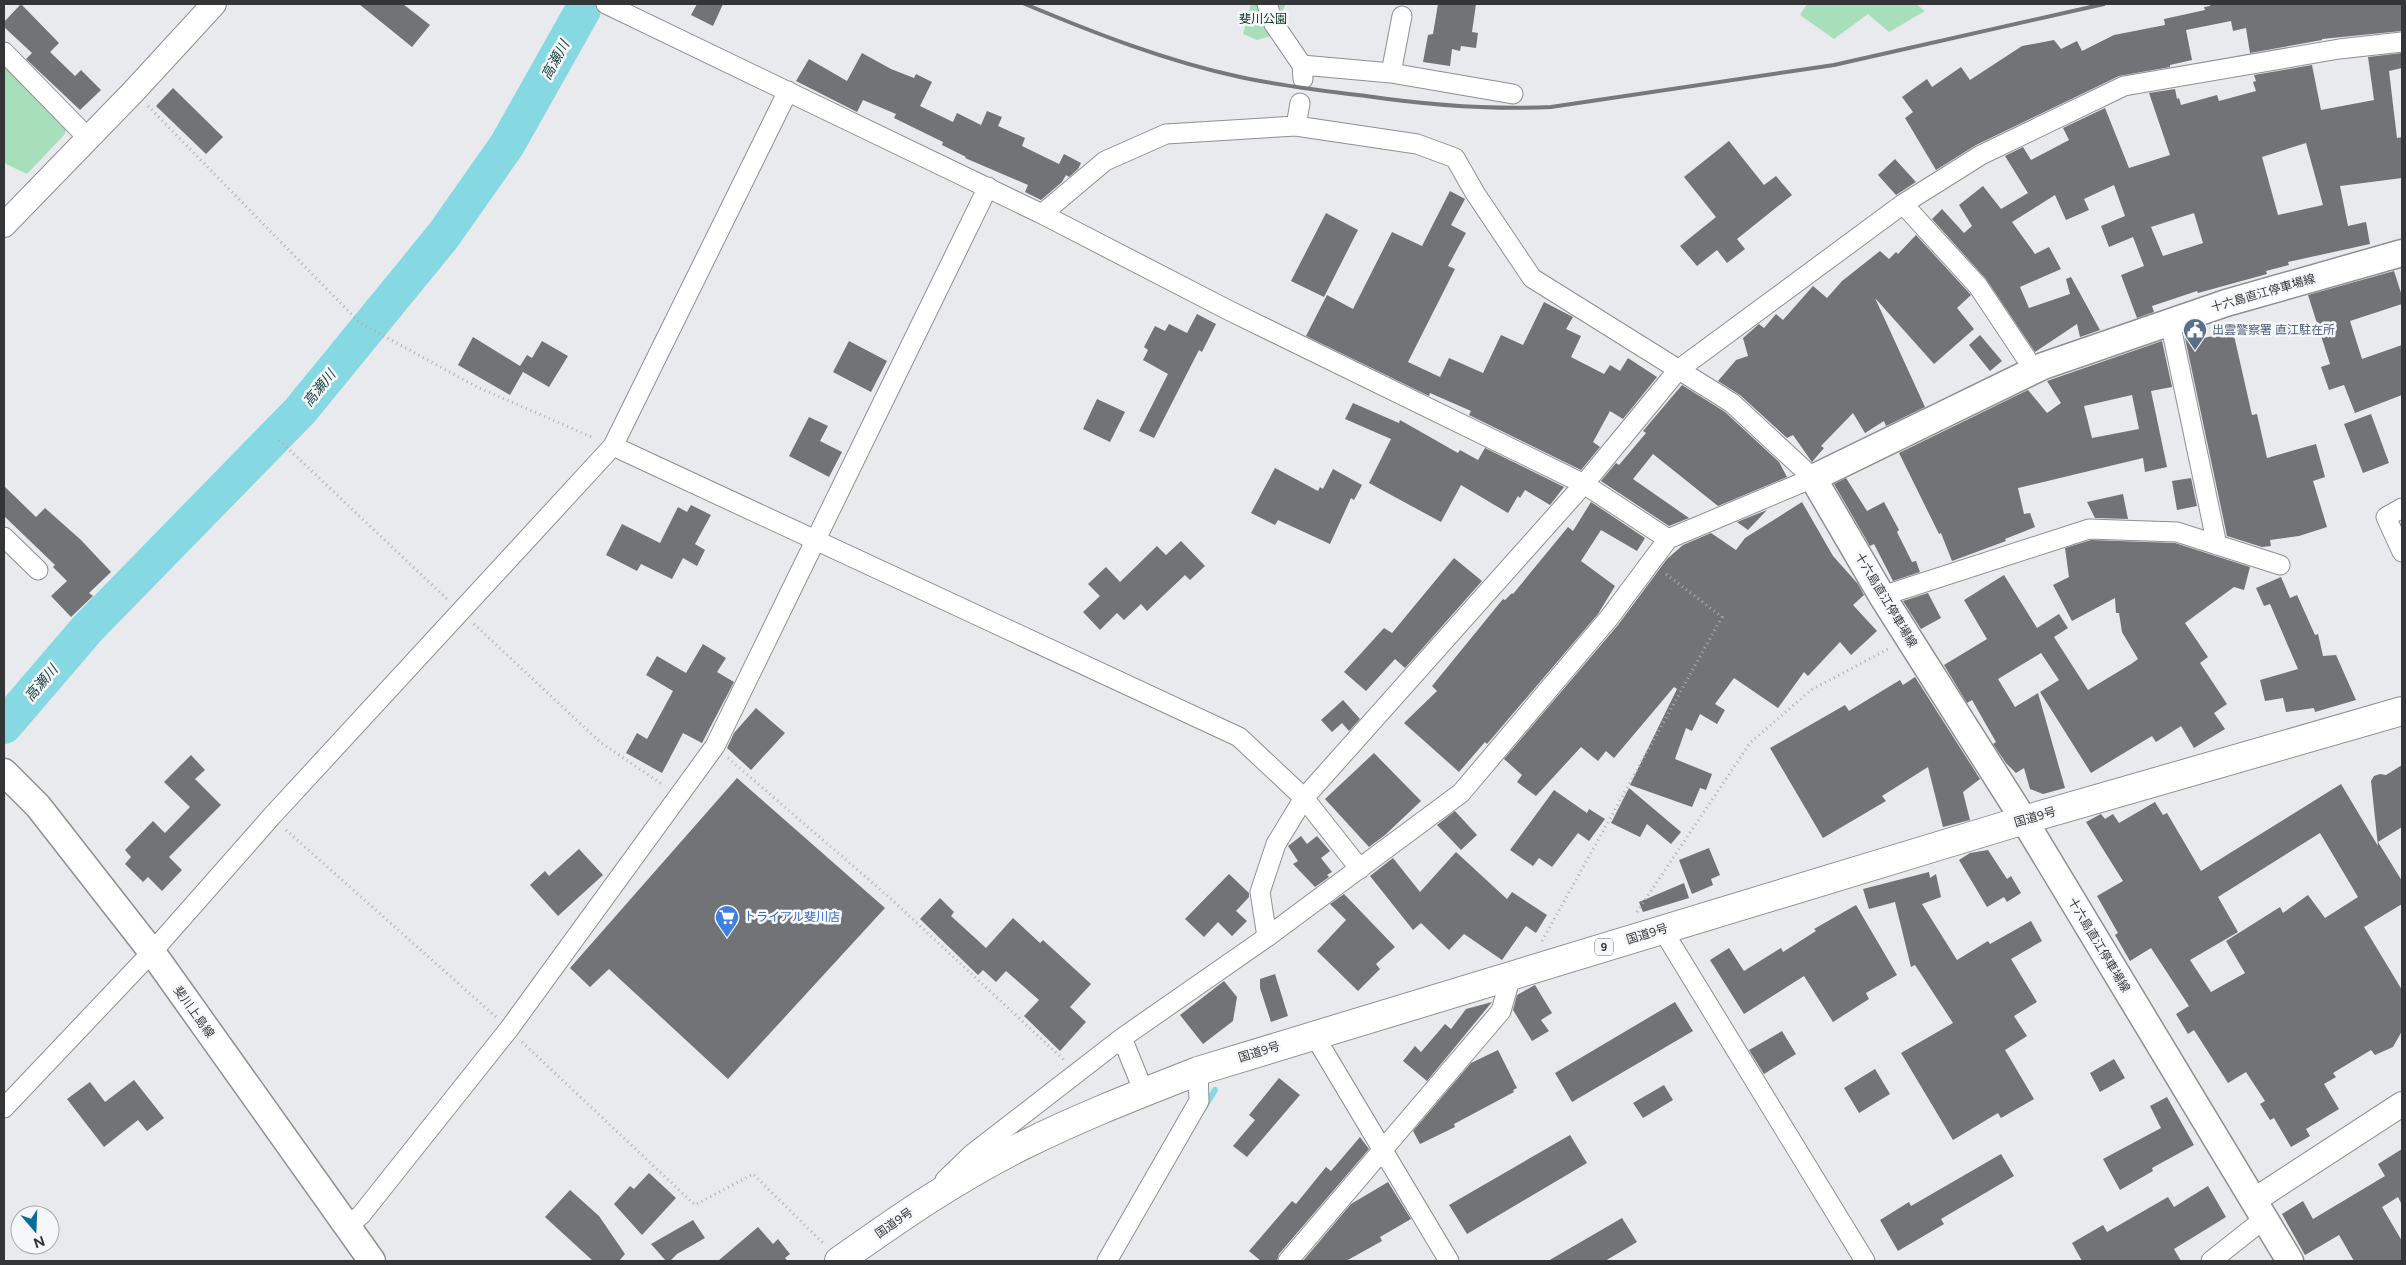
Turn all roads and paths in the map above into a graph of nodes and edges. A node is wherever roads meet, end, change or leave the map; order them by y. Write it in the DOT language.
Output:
graph roads {
  1 [pos="214,4"];
  2 [pos="606,4"];
  3 [pos="1267,4"];
  4 [pos="1402,16"];
  5 [pos="2402,42"];
  6 [pos="4,52"];
  7 [pos="1391,73"];
  8 [pos="134,91"];
  9 [pos="788,91"];
  10 [pos="1513,94"];
  11 [pos="1300,103"];
  12 [pos="1296,126"];
  13 [pos="88,138"];
  14 [pos="988,188"];
  15 [pos="1903,204"];
  16 [pos="1042,214"];
  17 [pos="4,224"];
  18 [pos="2402,253"];
  19 [pos="2170,322"];
  20 [pos="1678,370"];
  21 [pos="2034,370"];
  22 [pos="613,446"];
  23 [pos="1813,478"];
  24 [pos="1584,484"];
  25 [pos="2402,508"];
  26 [pos="4,537"];
  27 [pos="1668,539"];
  28 [pos="815,541"];
  29 [pos="2217,545"];
  30 [pos="2402,552"];
  31 [pos="1651,562"];
  32 [pos="2280,565"];
  33 [pos="38,570"];
  34 [pos="1882,596"];
  35 [pos="1908,638"];
  36 [pos="2402,711"];
  37 [pos="715,746"];
  38 [pos="4,772"];
  39 [pos="1304,798"];
  40 [pos="271,817"];
  41 [pos="2024,820"];
  42 [pos="1360,869"];
  43 [pos="1662,929"];
  44 [pos="1267,937"];
  45 [pos="1616,944"];
  46 [pos="152,952"];
  47 [pos="1517,974"];
  48 [pos="509,1029"];
  49 [pos="1314,1035"];
  50 [pos="1122,1038"];
  51 [pos="1198,1071"];
  52 [pos="1077,1072"];
  53 [pos="1144,1092"];
  54 [pos="2402,1104"];
  55 [pos="4,1108"];
  56 [pos="1381,1150"];
  57 [pos="921,1204"];
  58 [pos="2259,1210"];
  59 [pos="347,1226"];
  60 [pos="372,1261"];
  61 [pos="840,1261"];
  62 [pos="1107,1261"];
  63 [pos="1288,1261"];
  64 [pos="1449,1261"];
  65 [pos="1865,1261"];
  66 [pos="2211,1261"];
  67 [pos="2290,1261"];
  1 -- 8 [label="street"];
  2 -- 9 [label="street"];
  3 -- 7 [label="street"];
  4 -- 7 [label="street"];
  5 -- 15 [label="street"];
  6 -- 13 [label="street"];
  7 -- 10 [label="street"];
  8 -- 13 [label="street"];
  8 -- 22 [label="path"];
  9 -- 14 [label="street"];
  9 -- 22 [label="street"];
  11 -- 12 [label="street"];
  12 -- 16 [label="street"];
  12 -- 20 [label="street"];
  13 -- 17 [label="street"];
  14 -- 16 [label="street"];
  14 -- 28 [label="street"];
  15 -- 20 [label="street"];
  15 -- 21 [label="street"];
  16 -- 24 [label="street"];
  18 -- 19 [label="main road, 十六島直江停車場線"];
  19 -- 21 [label="main road, 十六島直江停車場線"];
  19 -- 29 [label="street"];
  20 -- 23 [label="street"];
  20 -- 24 [label="street"];
  21 -- 23 [label="main road, 十六島直江停車場線"];
  22 -- 28 [label="street"];
  22 -- 40 [label="street"];
  23 -- 27 [label="street"];
  23 -- 34 [label="main road, 十六島直江停車場線"];
  24 -- 27 [label="street"];
  24 -- 39 [label="street"];
  25 -- 30 [label="street"];
  26 -- 33 [label="street"];
  27 -- 31 [label="street"];
  28 -- 37 [label="street"];
  28 -- 39 [label="street"];
  29 -- 32 [label="street"];
  29 -- 34 [label="street"];
  31 -- 42 [label="street"];
  31 -- 47 [label="path"];
  34 -- 35 [label="main road, 十六島直江停車場線"];
  35 -- 41 [label="main road, 十六島直江停車場線"];
  35 -- 45 [label="path"];
  36 -- 41 [label="highway, 国道9号 / 9"];
  37 -- 48 [label="street"];
  37 -- 52 [label="path"];
  38 -- 46 [label="main road, 斐川上島線"];
  39 -- 42 [label="street"];
  39 -- 44 [label="street"];
  40 -- 46 [label="street"];
  40 -- 48 [label="path"];
  41 -- 43 [label="highway, 国道9号 / 9"];
  41 -- 58 [label="main road, 十六島直江停車場線"];
  42 -- 44 [label="street"];
  43 -- 45 [label="highway, 国道9号 / 9"];
  43 -- 65 [label="street"];
  44 -- 50 [label="street"];
  45 -- 47 [label="highway, 国道9号 / 9"];
  46 -- 55 [label="street"];
  46 -- 59 [label="main road, 斐川上島線"];
  47 -- 49 [label="highway, 国道9号 / 9"];
  47 -- 56 [label="street"];
  48 -- 59 [label="street"];
  48 -- 61 [label="path"];
  49 -- 51 [label="highway, 国道9号 / 9"];
  49 -- 56 [label="street"];
  50 -- 52 [label="street"];
  50 -- 53 [label="street"];
  51 -- 53 [label="highway, 国道9号 / 9"];
  51 -- 62 [label="street"];
  52 -- 57 [label="street"];
  53 -- 57 [label="highway, 国道9号 / 9"];
  54 -- 58 [label="street"];
  56 -- 63 [label="street"];
  56 -- 64 [label="street"];
  57 -- 61 [label="highway, 国道9号 / 9"];
  58 -- 66 [label="street"];
  58 -- 67 [label="main road, 十六島直江停車場線"];
  59 -- 60 [label="main road, 斐川上島線"];
}
